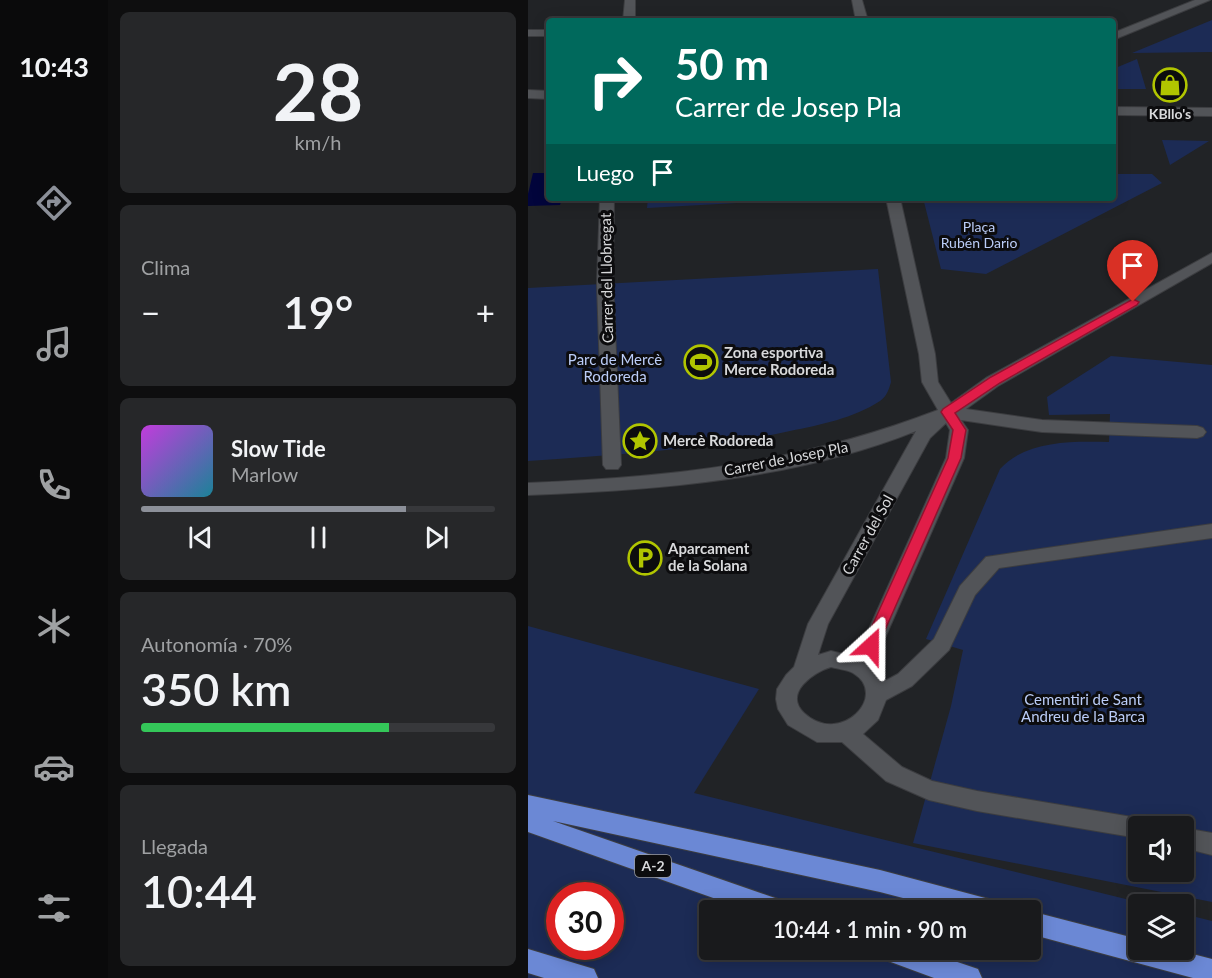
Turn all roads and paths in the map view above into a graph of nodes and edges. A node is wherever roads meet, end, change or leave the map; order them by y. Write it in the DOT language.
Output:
graph roads {
  1 [pos="630,0"];
  2 [pos="857,0"];
  3 [pos="1205,0"];
  4 [pos="629,18"];
  5 [pos="861,18"];
  6 [pos="528,33"];
  7 [pos="546,33"];
  8 [pos="1116,36"];
  9 [pos="528,94"];
  10 [pos="546,95"];
  11 [pos="1116,111"];
  12 [pos="1212,112"];
  13 [pos="607,201"];
  14 [pos="894,201"];
  15 [pos="1212,257"];
  16 [pos="948,412"];
  17 [pos="1197,432"];
  18 [pos="612,465"];
  19 [pos="528,489"];
  20 [pos="1212,531"];
  21 [pos="857,665"];
  22 [pos="804,668"];
  23 [pos="877,695"];
  24 [pos="844,732"];
  25 [pos="528,805"];
  26 [pos="528,822"];
  27 [pos="1128,826"];
  28 [pos="1194,840"];
  29 [pos="1212,844"];
  30 [pos="750,900"];
  31 [pos="951,900"];
  32 [pos="1041,925"];
  33 [pos="918,960"];
  34 [pos="528,962"];
  35 [pos="1212,971"];
  36 [pos="585,978"];
  37 [pos="969,978"];
  1 -- 4 [label="street"];
  2 -- 5 [label="street"];
  3 -- 8 [label="street"];
  6 -- 7 [label="street"];
  9 -- 10 [label="street"];
  11 -- 12 [label="street"];
  13 -- 18 [label="street, Carrer del Llobregat"];
  14 -- 16 [label="street"];
  15 -- 16 [label="street, Carrer de Josep Pla"];
  16 -- 17 [label="street"];
  16 -- 19 [label="street, Carrer de Josep Pla"];
  16 -- 21 [label="street"];
  16 -- 22 [label="street, Carrer del Sol"];
  20 -- 23 [label="street"];
  21 -- 22 [label="street"];
  21 -- 23 [label="street"];
  22 -- 24 [label="street"];
  23 -- 24 [label="street"];
  24 -- 27 [label="street"];
  25 -- 31 [label="highway"];
  26 -- 30 [label="highway, A-2"];
  28 -- 29 [label="street"];
  32 -- 35 [label="highway"];
  33 -- 37 [label="highway"];
  34 -- 36 [label="highway"];
}
